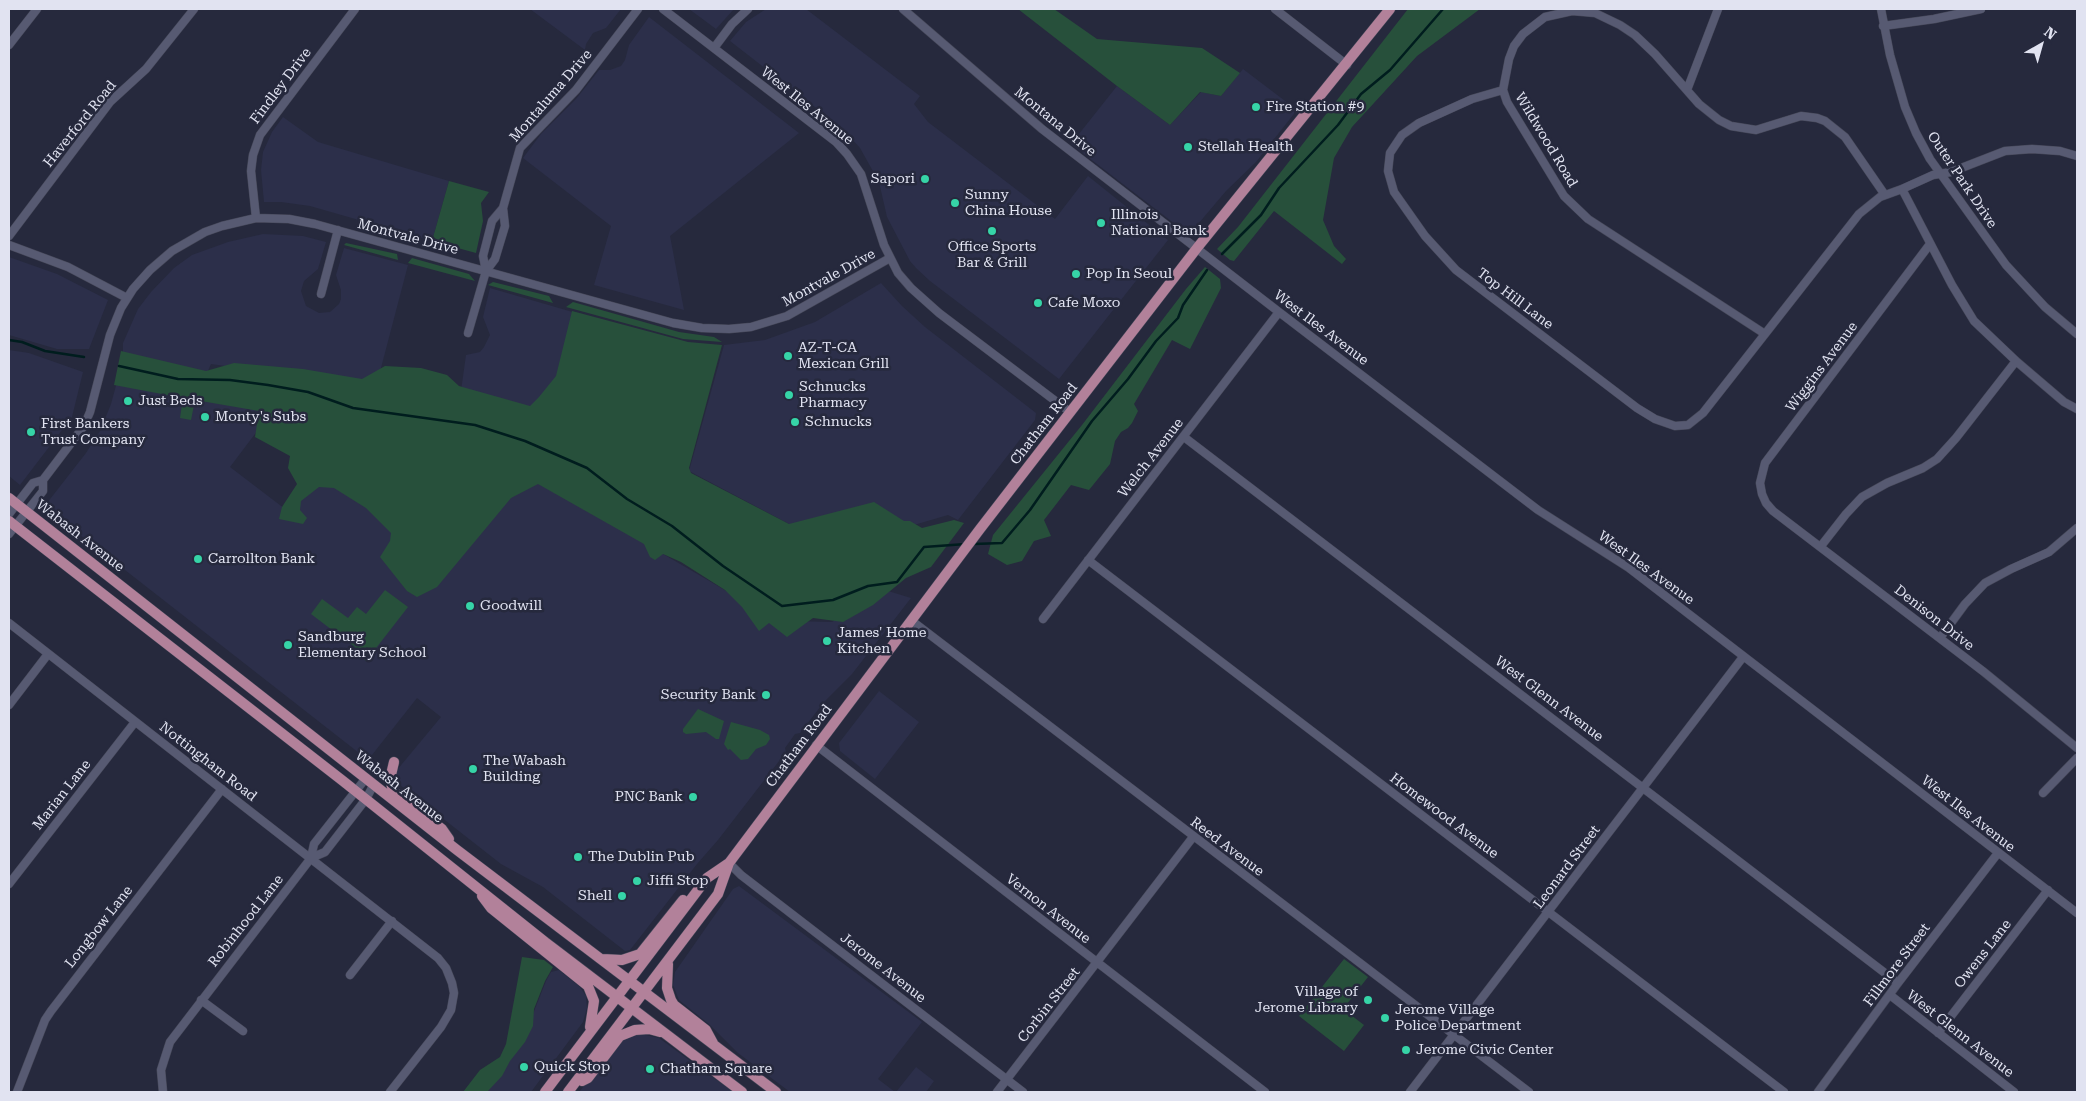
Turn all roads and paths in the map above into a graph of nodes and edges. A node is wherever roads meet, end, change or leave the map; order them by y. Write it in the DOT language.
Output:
graph roads {
  1 [pos="37,9"];
  2 [pos="194,9"];
  3 [pos="355,9"];
  4 [pos="638,9"];
  5 [pos="663,9"];
  6 [pos="748,9"];
  7 [pos="903,9"];
  8 [pos="1275,9"];
  9 [pos="1390,9"];
  10 [pos="1718,9"];
  11 [pos="1881,9"];
  12 [pos="1981,9"];
  13 [pos="1883,26"];
  14 [pos="9,45"];
  15 [pos="714,48"];
  16 [pos="1347,64"];
  17 [pos="1503,90"];
  18 [pos="1687,90"];
  19 [pos="2077,156"];
  20 [pos="1940,174"];
  21 [pos="1902,190"];
  22 [pos="1885,195"];
  23 [pos="503,208"];
  24 [pos="256,218"];
  25 [pos="338,230"];
  26 [pos="9,236"];
  27 [pos="1930,244"];
  28 [pos="9,245"];
  29 [pos="1197,248"];
  30 [pos="890,258"];
  31 [pos="486,271"];
  32 [pos="321,294"];
  33 [pos="127,298"];
  34 [pos="1279,312"];
  35 [pos="468,333"];
  36 [pos="1764,334"];
  37 [pos="2077,334"];
  38 [pos="2016,361"];
  39 [pos="2077,409"];
  40 [pos="1070,412"];
  41 [pos="1184,437"];
  42 [pos="43,480"];
  43 [pos="13,501"];
  44 [pos="1773,511"];
  45 [pos="26,512"];
  46 [pos="9,514"];
  47 [pos="11,527"];
  48 [pos="2077,528"];
  49 [pos="1821,546"];
  50 [pos="1088,560"];
  51 [pos="1043,619"];
  52 [pos="912,621"];
  53 [pos="9,623"];
  54 [pos="1940,638"];
  55 [pos="48,654"];
  56 [pos="1743,658"];
  57 [pos="9,705"];
  58 [pos="135,722"];
  59 [pos="816,745"];
  60 [pos="2077,748"];
  61 [pos="2077,758"];
  62 [pos="394,762"];
  63 [pos="370,781"];
  64 [pos="1644,788"];
  65 [pos="222,789"];
  66 [pos="356,791"];
  67 [pos="2043,793"];
  68 [pos="366,799"];
  69 [pos="1193,838"];
  70 [pos="457,850"];
  71 [pos="1998,853"];
  72 [pos="312,858"];
  73 [pos="729,862"];
  74 [pos="9,884"];
  75 [pos="472,884"];
  76 [pos="701,886"];
  77 [pos="2048,890"];
  78 [pos="1549,912"];
  79 [pos="2077,913"];
  80 [pos="392,921"];
  81 [pos="601,959"];
  82 [pos="668,962"];
  83 [pos="1097,963"];
  84 [pos="350,975"];
  85 [pos="629,980"];
  86 [pos="1898,983"];
  87 [pos="645,992"];
  88 [pos="1890,995"];
  89 [pos="616,997"];
  90 [pos="201,1000"];
  91 [pos="632,1009"];
  92 [pos="243,1031"];
  93 [pos="589,1032"];
  94 [pos="1938,1033"];
  95 [pos="665,1034"];
  96 [pos="1454,1035"];
  97 [pos="713,1044"];
  98 [pos="1008,1079"];
  99 [pos="571,1088"];
  100 [pos="1820,1089"];
  101 [pos="17,1092"];
  102 [pos="163,1092"];
  103 [pos="390,1092"];
  104 [pos="545,1092"];
  105 [pos="742,1092"];
  106 [pos="776,1092"];
  107 [pos="997,1092"];
  108 [pos="1023,1092"];
  109 [pos="1265,1092"];
  110 [pos="1410,1092"];
  111 [pos="1528,1092"];
  112 [pos="1784,1092"];
  113 [pos="1829,1092"];
  114 [pos="2014,1092"];
  1 -- 14 [label="street"];
  2 -- 26 [label="street, Haverford Road"];
  3 -- 24 [label="street, Findley Drive"];
  4 -- 23 [label="street, Montaluma Drive"];
  5 -- 15 [label="street, West Iles Avenue"];
  6 -- 15 [label="street"];
  7 -- 29 [label="street, Montana Drive"];
  8 -- 16 [label="street"];
  9 -- 16 [label="main road, Chatham Road"];
  10 -- 18 [label="street"];
  11 -- 13 [label="street, Outer Park Drive"];
  12 -- 13 [label="street"];
  13 -- 20 [label="street, Outer Park Drive"];
  15 -- 30 [label="street, West Iles Avenue"];
  16 -- 29 [label="main road, Chatham Road"];
  17 -- 18 [label="street, Wildwood Road"];
  17 -- 36 [label="street, Wildwood Road"];
  17 -- 36 [label="street, Top Hill Lane"];
  18 -- 22 [label="street, Wildwood Road"];
  19 -- 20 [label="street"];
  20 -- 21 [label="street"];
  20 -- 37 [label="street, Outer Park Drive"];
  21 -- 22 [label="street"];
  21 -- 27 [label="street"];
  22 -- 36 [label="street"];
  23 -- 31 [label="street, Montaluma Drive"];
  23 -- 31 [label="street, Montaluma Drive"];
  24 -- 25 [label="street, Montvale Drive"];
  24 -- 33 [label="street, Montvale Drive"];
  25 -- 31 [label="street, Montvale Drive"];
  25 -- 32 [label="street"];
  27 -- 38 [label="street"];
  27 -- 44 [label="street, Wiggins Avenue"];
  28 -- 33 [label="street"];
  29 -- 34 [label="street, West Iles Avenue"];
  29 -- 40 [label="main road, Chatham Road"];
  30 -- 31 [label="street, Montvale Drive"];
  30 -- 40 [label="street, West Iles Avenue"];
  31 -- 35 [label="street"];
  33 -- 42 [label="street, Montvale Drive"];
  34 -- 41 [label="street, Welch Avenue"];
  34 -- 56 [label="street, West Iles Avenue"];
  38 -- 39 [label="street"];
  38 -- 49 [label="street"];
  40 -- 52 [label="main road, Chatham Road"];
  41 -- 50 [label="street, Welch Avenue"];
  41 -- 64 [label="street, West Glenn Avenue"];
  42 -- 43 [label="street, Montvale Drive"];
  42 -- 45 [label="street, Montvale Drive"];
  43 -- 45 [label="main road, Wabash Avenue"];
  43 -- 46 [label="street, Montvale Drive"];
  44 -- 49 [label="street, Denison Drive"];
  45 -- 47 [label="street, Montvale Drive"];
  45 -- 63 [label="main road, Wabash Avenue"];
  47 -- 66 [label="main road"];
  48 -- 54 [label="street"];
  49 -- 54 [label="street, Denison Drive"];
  50 -- 51 [label="street, Welch Avenue"];
  50 -- 78 [label="street, Homewood Avenue"];
  52 -- 59 [label="main road, Chatham Road"];
  52 -- 69 [label="street, Reed Avenue"];
  53 -- 55 [label="street, Nottingham Road"];
  54 -- 60 [label="street, Denison Drive"];
  55 -- 57 [label="street"];
  55 -- 58 [label="street, Nottingham Road"];
  56 -- 64 [label="street, Leonard Street"];
  56 -- 71 [label="street, West Iles Avenue"];
  58 -- 65 [label="street, Nottingham Road"];
  58 -- 74 [label="street, Marian Lane"];
  59 -- 73 [label="main road, Chatham Road"];
  59 -- 83 [label="street, Vernon Avenue"];
  61 -- 67 [label="street"];
  62 -- 70 [label="main road"];
  63 -- 66 [label="street, Robinhood Lane"];
  63 -- 68 [label="street, Robinhood Lane"];
  63 -- 70 [label="main road, Wabash Avenue"];
  64 -- 78 [label="street, Leonard Street"];
  64 -- 86 [label="street, West Glenn Avenue"];
  65 -- 72 [label="street, Nottingham Road"];
  65 -- 101 [label="street, Longbow Lane"];
  66 -- 68 [label="main road"];
  66 -- 72 [label="street, Robinhood Lane"];
  68 -- 72 [label="street, Robinhood Lane"];
  68 -- 75 [label="main road"];
  69 -- 83 [label="street, Corbin Street"];
  69 -- 96 [label="street, Reed Avenue"];
  70 -- 81 [label="main road, Wabash Avenue"];
  71 -- 77 [label="street, West Iles Avenue"];
  71 -- 86 [label="street, Fillmore Street"];
  72 -- 80 [label="street, Nottingham Road"];
  72 -- 90 [label="street, Robinhood Lane"];
  73 -- 76 [label="main road, Chatham Road"];
  73 -- 82 [label="main road, Chatham Road"];
  73 -- 98 [label="street, Jerome Avenue"];
  75 -- 89 [label="main road"];
  75 -- 93 [label="main road"];
  76 -- 81 [label="main road"];
  76 -- 85 [label="main road, Chatham Road"];
  77 -- 79 [label="street, West Iles Avenue"];
  77 -- 94 [label="street, Owens Lane"];
  78 -- 96 [label="street, Leonard Street"];
  78 -- 112 [label="street, Homewood Avenue"];
  80 -- 84 [label="street"];
  80 -- 103 [label="street, Nottingham Road"];
  81 -- 85 [label="main road, Wabash Avenue"];
  82 -- 87 [label="main road, Chatham Road"];
  82 -- 97 [label="main road"];
  83 -- 98 [label="street, Corbin Street"];
  83 -- 109 [label="street, Vernon Avenue"];
  85 -- 87 [label="main road, Wabash Avenue"];
  85 -- 89 [label="main road, Chatham Road"];
  86 -- 88 [label="street, Fillmore Street"];
  87 -- 91 [label="main road, Chatham Road"];
  87 -- 97 [label="main road, Wabash Avenue"];
  88 -- 94 [label="street, West Glenn Avenue"];
  88 -- 100 [label="street, Fillmore Street"];
  89 -- 91 [label="main road"];
  89 -- 93 [label="main road, Chatham Road"];
  90 -- 92 [label="street"];
  90 -- 102 [label="street, Robinhood Lane"];
  91 -- 95 [label="main road"];
  91 -- 99 [label="main road, Chatham Road"];
  93 -- 104 [label="main road, Chatham Road"];
  94 -- 114 [label="street, West Glenn Avenue"];
  95 -- 99 [label="main road"];
  95 -- 105 [label="main road"];
  96 -- 110 [label="street, Leonard Street"];
  96 -- 111 [label="street, Reed Avenue"];
  97 -- 106 [label="main road, Wabash Avenue"];
  98 -- 107 [label="street, Corbin Street"];
  98 -- 108 [label="street, Jerome Avenue"];
  100 -- 113 [label="street"];
}
